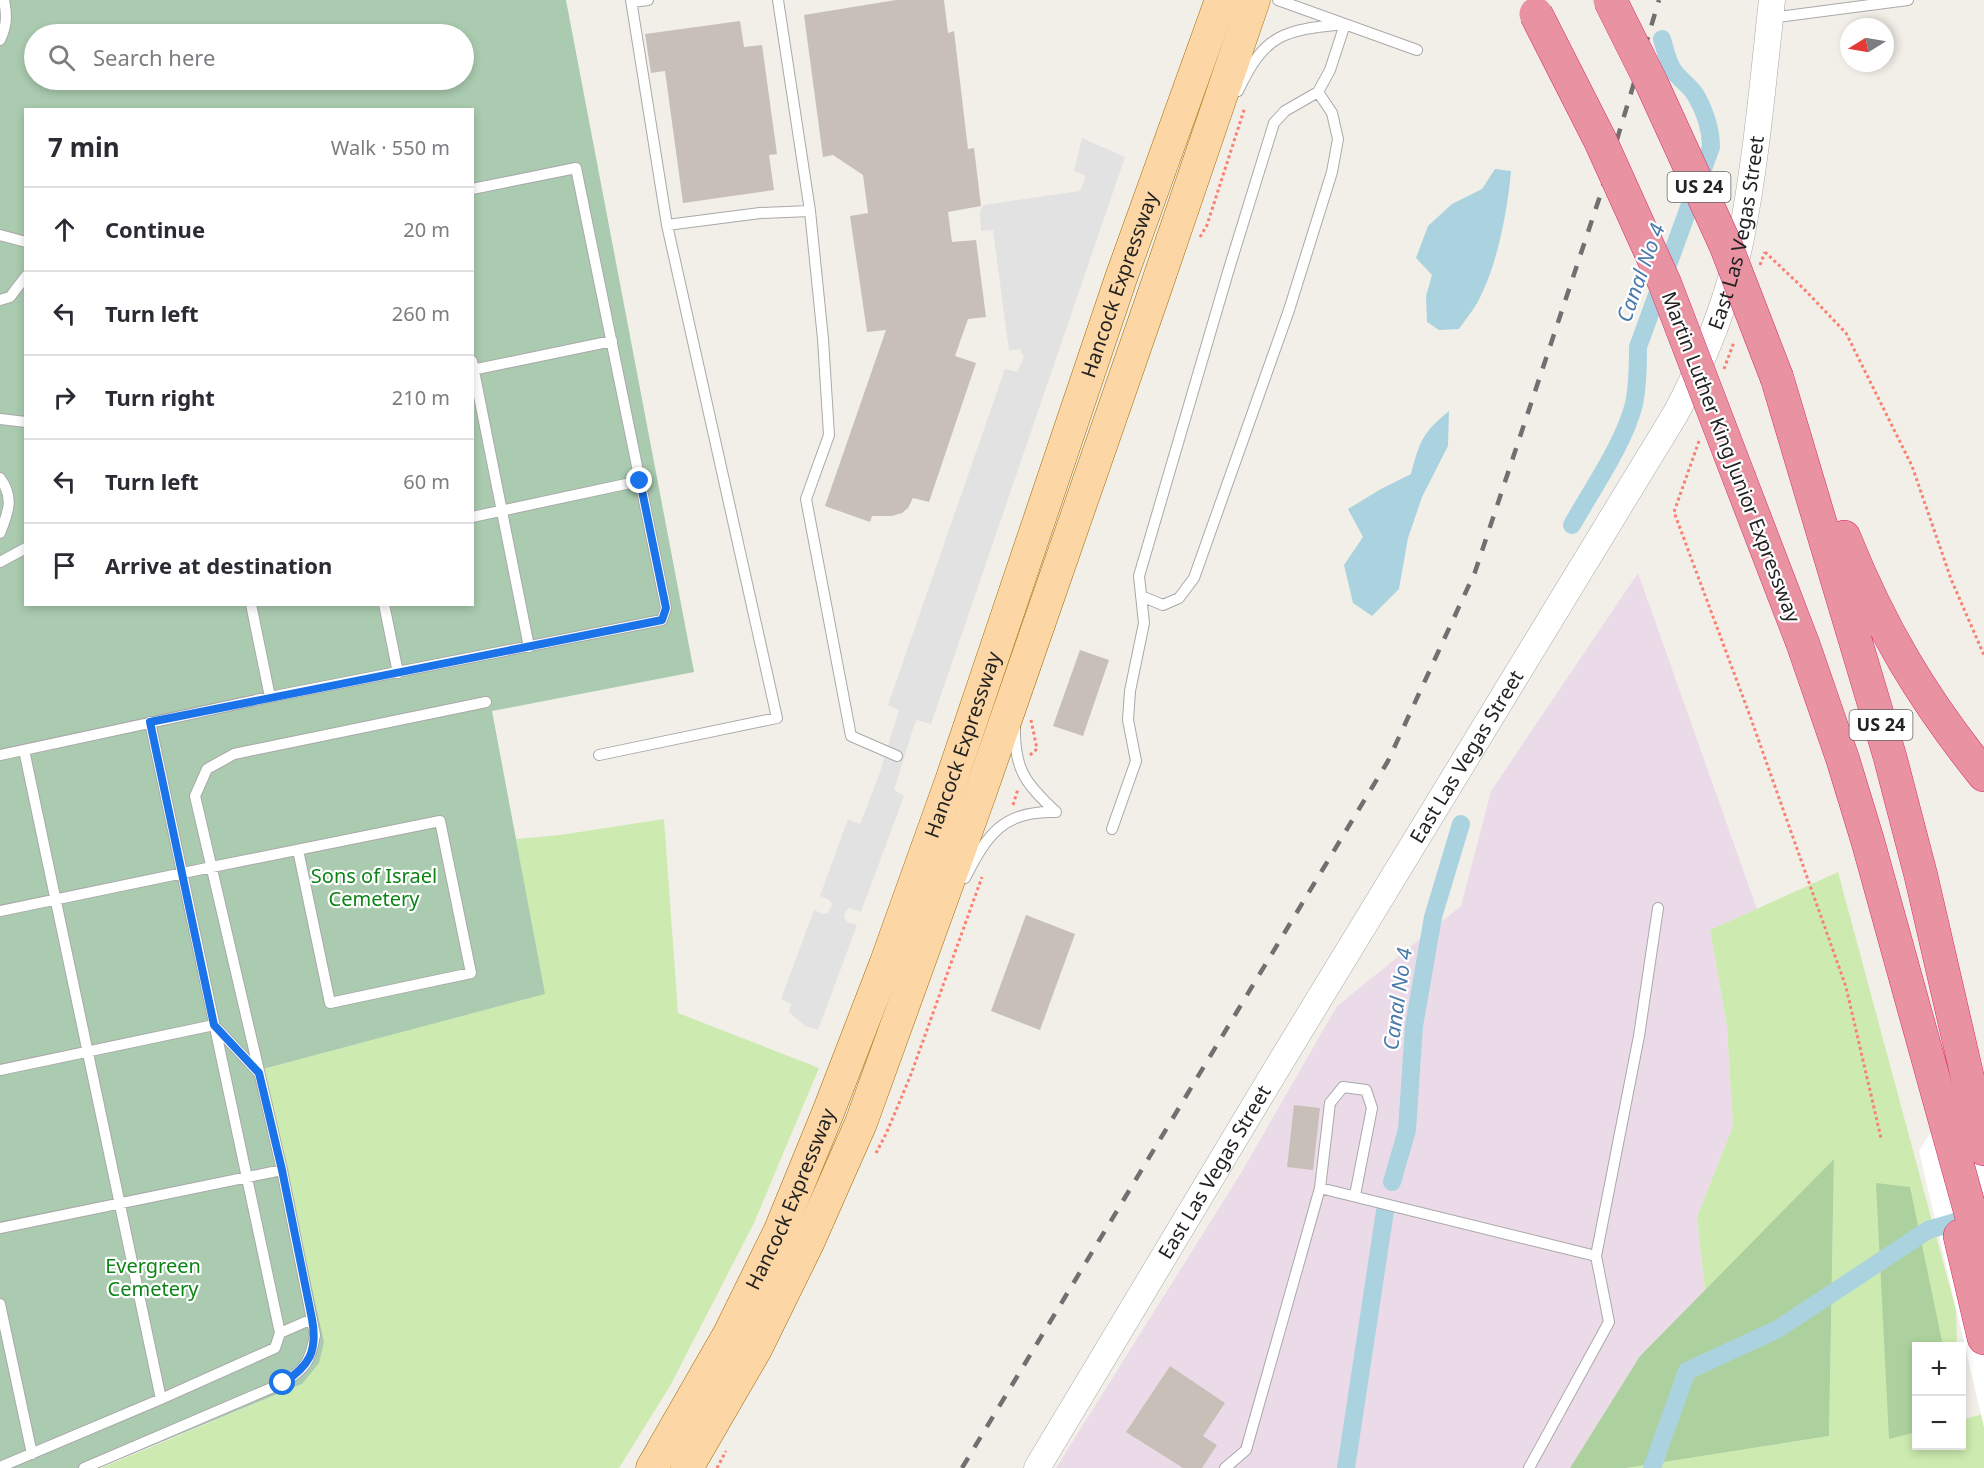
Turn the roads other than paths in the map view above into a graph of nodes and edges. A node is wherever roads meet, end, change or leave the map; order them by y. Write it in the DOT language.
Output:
graph roads {
  1 [pos="4,0"];
  2 [pos="648,0"];
  3 [pos="778,0"];
  4 [pos="1221,0"];
  5 [pos="1254,0"];
  6 [pos="1278,0"];
  7 [pos="1611,0"];
  8 [pos="1908,0"];
  9 [pos="631,1"];
  10 [pos="1532,7"];
  11 [pos="1771,9"];
  12 [pos="1345,24"];
  13 [pos="0,39"];
  14 [pos="1417,50"];
  15 [pos="1318,92"];
  16 [pos="1234,100"];
  17 [pos="1224,121"];
  18 [pos="474,189"];
  19 [pos="810,211"];
  20 [pos="1182,211"];
  21 [pos="667,225"];
  22 [pos="0,235"];
  23 [pos="24,241"];
  24 [pos="24,279"];
  25 [pos="0,300"];
  26 [pos="612,341"];
  27 [pos="474,367"];
  28 [pos="474,372"];
  29 [pos="1777,378"];
  30 [pos="0,419"];
  31 [pos="24,422"];
  32 [pos="0,478"];
  33 [pos="640,481"];
  34 [pos="502,511"];
  35 [pos="474,516"];
  36 [pos="0,533"];
  37 [pos="24,549"];
  38 [pos="0,562"];
  39 [pos="1141,596"];
  40 [pos="252,606"];
  41 [pos="384,606"];
  42 [pos="529,647"];
  43 [pos="398,673"];
  44 [pos="1022,674"];
  45 [pos="270,698"];
  46 [pos="486,702"];
  47 [pos="150,722"];
  48 [pos="24,750"];
  49 [pos="0,755"];
  50 [pos="599,755"];
  51 [pos="897,756"];
  52 [pos="1984,775"];
  53 [pos="1112,829"];
  54 [pos="298,850"];
  55 [pos="212,867"];
  56 [pos="182,875"];
  57 [pos="56,900"];
  58 [pos="1658,908"];
  59 [pos="0,912"];
  60 [pos="1892,930"];
  61 [pos="913,980"];
  62 [pos="214,1025"];
  63 [pos="87,1052"];
  64 [pos="0,1070"];
  65 [pos="259,1073"];
  66 [pos="1984,1149"];
  67 [pos="282,1170"];
  68 [pos="246,1178"];
  69 [pos="1320,1188"];
  70 [pos="1355,1195"];
  71 [pos="119,1204"];
  72 [pos="0,1228"];
  73 [pos="1596,1256"];
  74 [pos="1984,1261"];
  75 [pos="0,1304"];
  76 [pos="312,1319"];
  77 [pos="280,1333"];
  78 [pos="1984,1338"];
  79 [pos="161,1399"];
  80 [pos="32,1454"];
  81 [pos="0,1467"];
  82 [pos="84,1468"];
  83 [pos="652,1468"];
  84 [pos="687,1468"];
  85 [pos="1038,1468"];
  86 [pos="1225,1468"];
  87 [pos="1529,1468"];
  1 -- 13 [label="lane"];
  2 -- 9 [label="lane"];
  3 -- 19 [label="lane"];
  4 -- 83 [label="main road, Hancock Expressway"];
  5 -- 20 [label="main road, Hancock Expressway"];
  6 -- 12 [label="lane"];
  7 -- 29 [label="highway, US 24, bridge"];
  8 -- 11 [label="lane"];
  9 -- 21 [label="lane"];
  10 -- 60 [label="highway, Martin Luther King Junior Expressway / US 24, bridge"];
  11 -- 85 [label="street, East Las Vegas Street"];
  12 -- 14 [label="lane"];
  12 -- 15 [label="lane"];
  12 -- 16 [label="lane"];
  15 -- 39 [label="lane"];
  15 -- 39 [label="lane"];
  17 -- 20 [label="lane"];
  18 -- 26 [label="lane"];
  19 -- 21 [label="lane"];
  19 -- 51 [label="lane"];
  20 -- 44 [label="main road, Hancock Expressway"];
  21 -- 50 [label="lane"];
  22 -- 23 [label="lane"];
  24 -- 25 [label="lane"];
  26 -- 27 [label="lane"];
  26 -- 33 [label="lane"];
  28 -- 34 [label="lane"];
  29 -- 52 [label="highway"];
  29 -- 66 [label="highway, US 24"];
  30 -- 31 [label="lane"];
  32 -- 36 [label="lane"];
  33 -- 34 [label="lane"];
  33 -- 42 [label="lane"];
  34 -- 35 [label="lane"];
  34 -- 42 [label="lane"];
  37 -- 38 [label="lane"];
  39 -- 53 [label="lane"];
  40 -- 45 [label="lane"];
  41 -- 43 [label="lane"];
  42 -- 43 [label="lane"];
  43 -- 45 [label="lane"];
  44 -- 61 [label="main road, Hancock Expressway"];
  44 -- 61 [label="lane"];
  45 -- 47 [label="lane"];
  46 -- 55 [label="lane"];
  47 -- 48 [label="lane"];
  47 -- 56 [label="lane"];
  48 -- 49 [label="lane"];
  48 -- 57 [label="lane"];
  54 -- 54 [label="lane"];
  54 -- 55 [label="lane"];
  55 -- 56 [label="lane"];
  55 -- 65 [label="lane"];
  56 -- 57 [label="lane"];
  56 -- 62 [label="lane"];
  57 -- 59 [label="lane"];
  57 -- 63 [label="lane"];
  58 -- 73 [label="lane"];
  60 -- 74 [label="highway"];
  60 -- 78 [label="highway, US 24"];
  61 -- 84 [label="main road, Hancock Expressway"];
  62 -- 63 [label="lane"];
  62 -- 65 [label="lane"];
  62 -- 68 [label="lane"];
  63 -- 64 [label="lane"];
  63 -- 71 [label="lane"];
  65 -- 67 [label="lane"];
  67 -- 68 [label="lane"];
  67 -- 76 [label="lane"];
  68 -- 71 [label="lane"];
  68 -- 77 [label="lane"];
  69 -- 70 [label="lane"];
  69 -- 70 [label="lane"];
  69 -- 86 [label="lane"];
  70 -- 73 [label="lane"];
  71 -- 72 [label="lane"];
  71 -- 79 [label="lane"];
  73 -- 87 [label="lane"];
  75 -- 80 [label="lane"];
  76 -- 77 [label="lane"];
  76 -- 82 [label="lane"];
  77 -- 79 [label="lane"];
  79 -- 80 [label="lane"];
  80 -- 81 [label="lane"];
}
